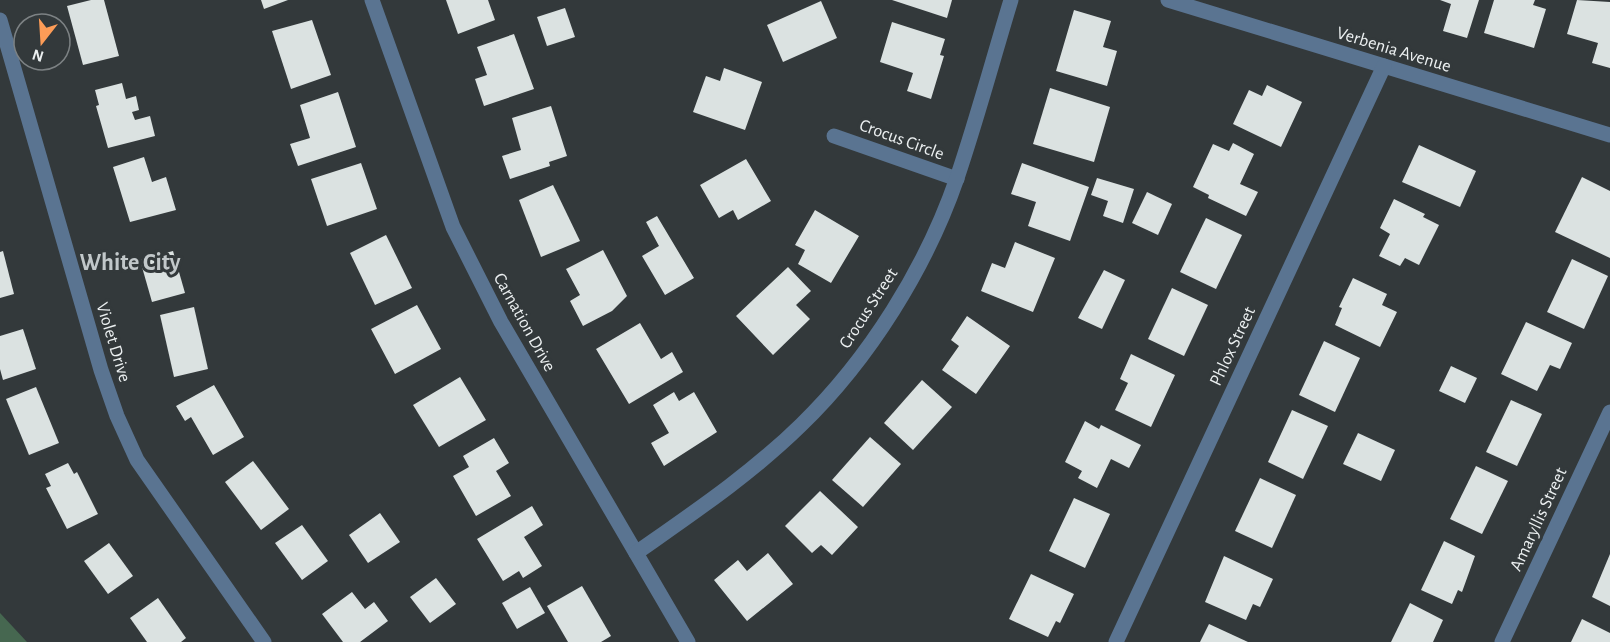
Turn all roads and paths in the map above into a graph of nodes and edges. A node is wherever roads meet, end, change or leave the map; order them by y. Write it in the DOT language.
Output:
graph roads {
  1 [pos="372,0"];
  2 [pos="1011,0"];
  3 [pos="1168,0"];
  4 [pos="0,20"];
  5 [pos="1384,66"];
  6 [pos="1610,135"];
  7 [pos="834,136"];
  8 [pos="957,180"];
  9 [pos="1610,412"];
  10 [pos="636,554"];
  11 [pos="264,642"];
  12 [pos="688,642"];
  13 [pos="1116,642"];
  14 [pos="1502,642"];
  1 -- 10 [label="street, Carnation Drive"];
  2 -- 8 [label="street, Crocus Street"];
  3 -- 5 [label="street, Verbenia Avenue"];
  4 -- 11 [label="street, Violet Drive"];
  5 -- 6 [label="street, Verbenia Avenue"];
  5 -- 13 [label="street, Phlox Street"];
  7 -- 8 [label="street, Crocus Circle"];
  8 -- 10 [label="street, Crocus Street"];
  9 -- 14 [label="street, Amaryllis Street"];
  10 -- 12 [label="street, Carnation Drive"];
}
